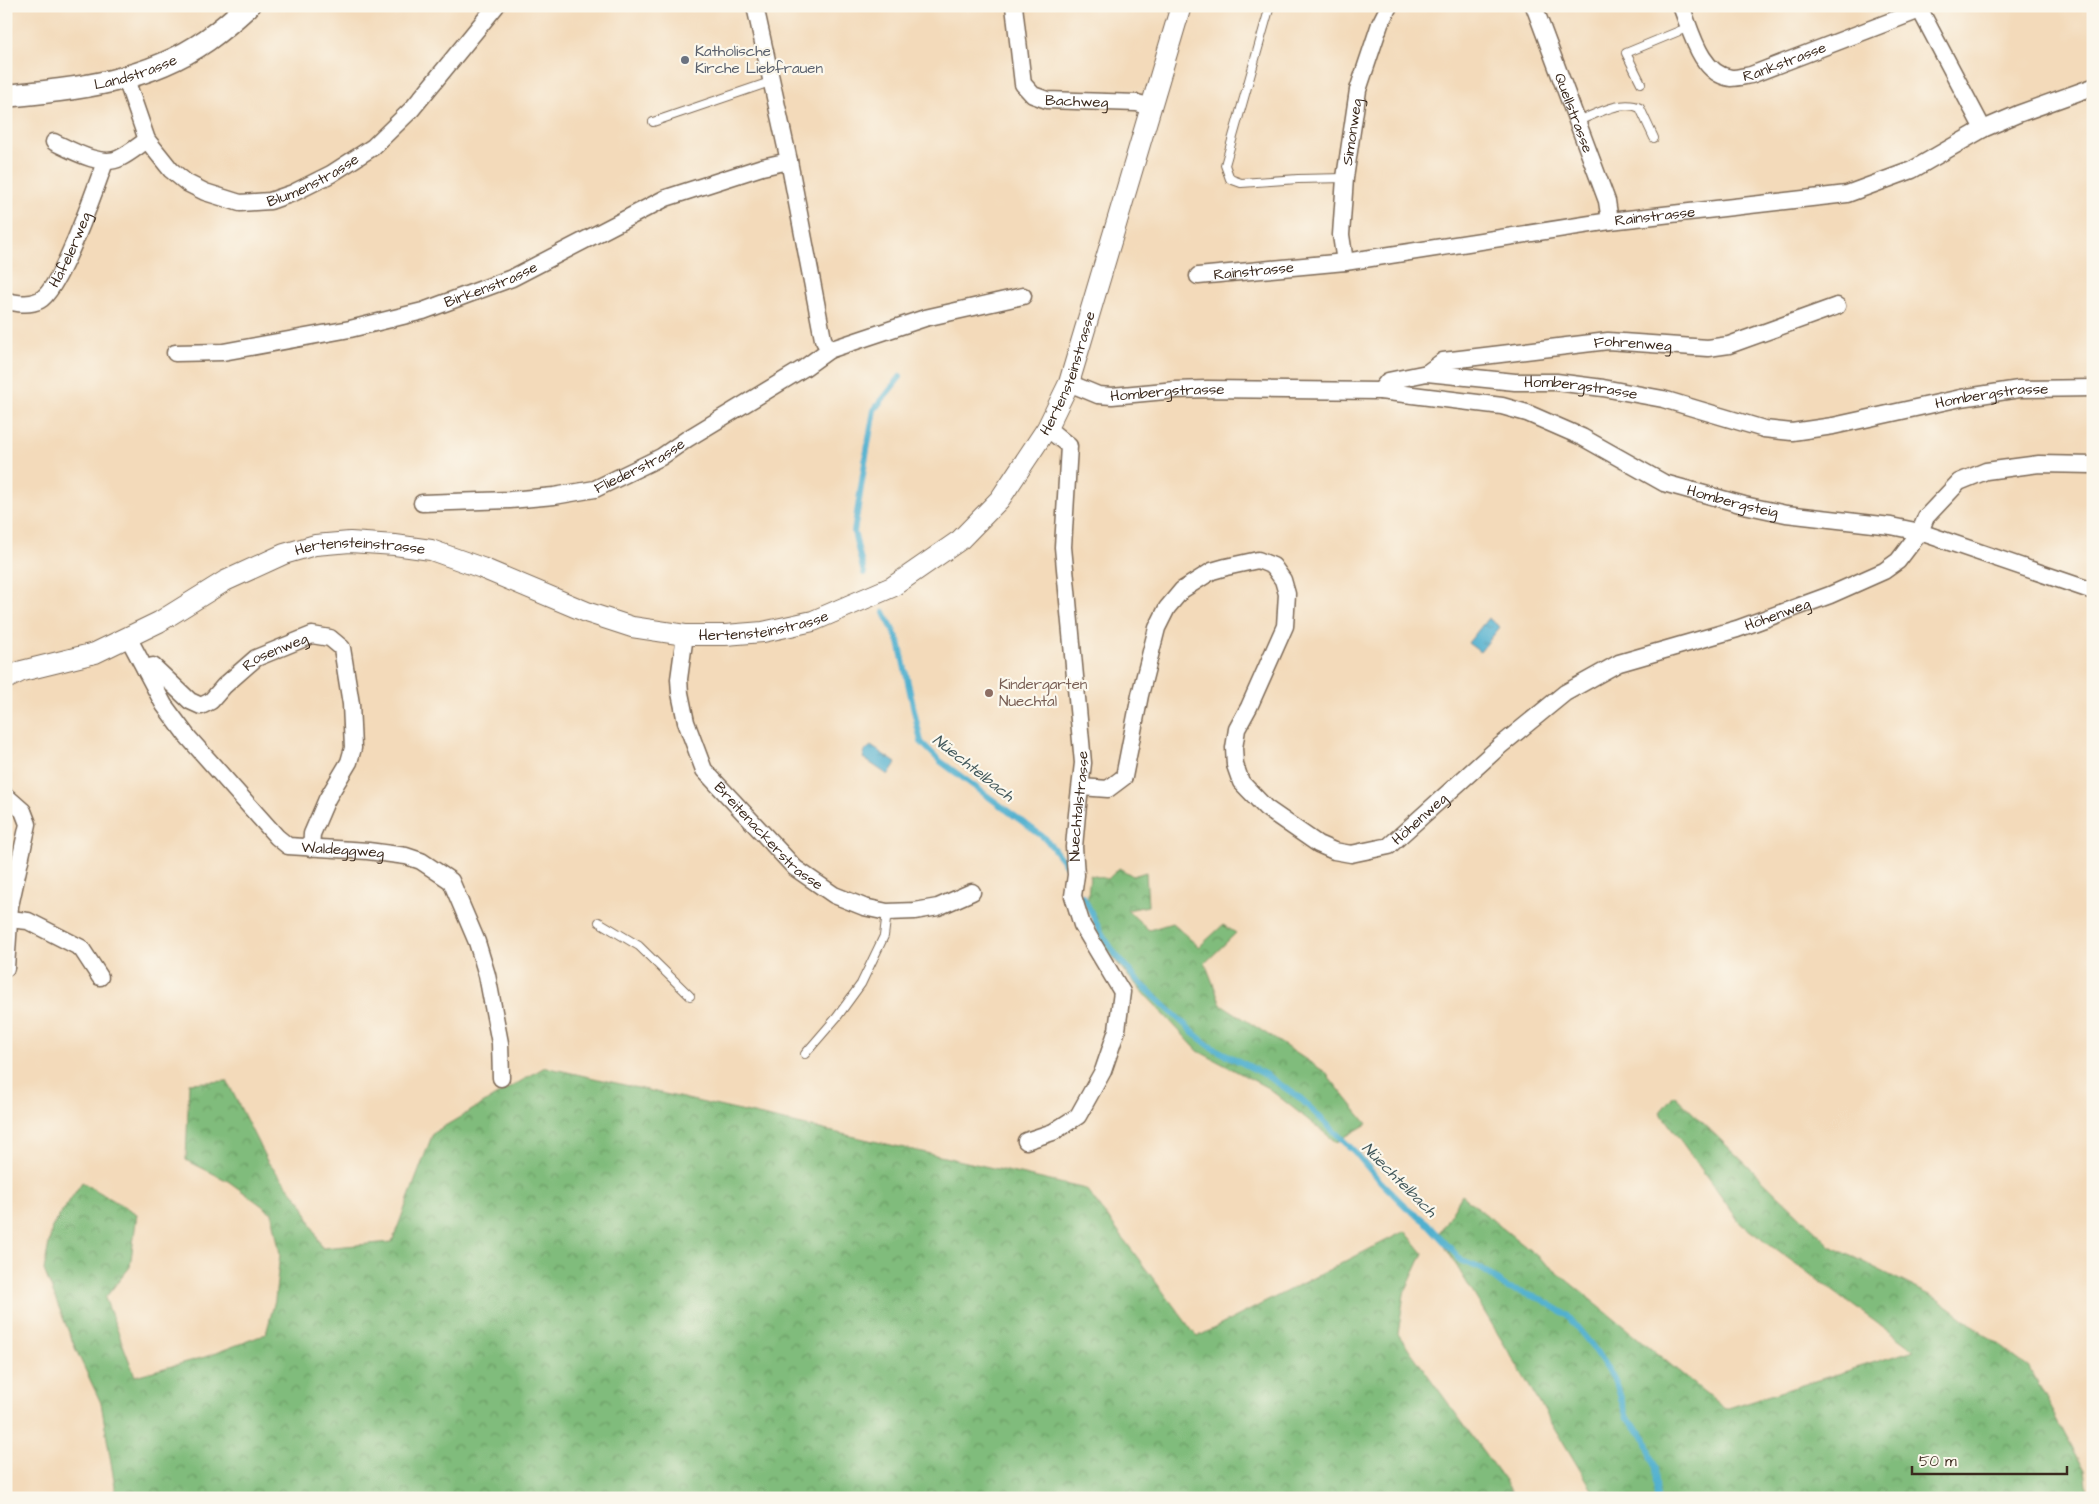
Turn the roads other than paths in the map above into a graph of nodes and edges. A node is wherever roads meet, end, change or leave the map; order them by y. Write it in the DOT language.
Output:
graph roads {
  1 [pos="248,6"];
  2 [pos="496,6"];
  3 [pos="755,6"];
  4 [pos="1014,6"];
  5 [pos="1181,6"];
  6 [pos="1270,6"];
  7 [pos="1534,6"];
  8 [pos="1681,6"];
  9 [pos="1921,7"];
  10 [pos="1389,9"];
  11 [pos="1689,26"];
  12 [pos="126,79"];
  13 [pos="773,81"];
  14 [pos="1641,83"];
  15 [pos="2093,87"];
  16 [pos="6,96"];
  17 [pos="1152,107"];
  18 [pos="1578,121"];
  19 [pos="653,122"];
  20 [pos="1983,129"];
  21 [pos="1654,138"];
  22 [pos="147,140"];
  23 [pos="54,142"];
  24 [pos="790,161"];
  25 [pos="105,162"];
  26 [pos="1345,178"];
  27 [pos="1610,220"];
  28 [pos="1345,262"];
  29 [pos="1198,276"];
  30 [pos="1023,296"];
  31 [pos="6,300"];
  32 [pos="1837,306"];
  33 [pos="829,350"];
  34 [pos="175,353"];
  35 [pos="1427,373"];
  36 [pos="1069,383"];
  37 [pos="2093,388"];
  38 [pos="1380,391"];
  39 [pos="1047,428"];
  40 [pos="2093,465"];
  41 [pos="422,504"];
  42 [pos="1920,532"];
  43 [pos="2093,592"];
  44 [pos="685,636"];
  45 [pos="128,637"];
  46 [pos="146,669"];
  47 [pos="6,679"];
  48 [pos="1081,787"];
  49 [pos="6,796"];
  50 [pos="311,848"];
  51 [pos="972,892"];
  52 [pos="887,912"];
  53 [pos="8,919"];
  54 [pos="599,922"];
  55 [pos="6,968"];
  56 [pos="100,977"];
  57 [pos="690,996"];
  58 [pos="805,1054"];
  59 [pos="502,1078"];
  60 [pos="1026,1141"];
  1 -- 12 [label="main road, Landstrasse"];
  2 -- 22 [label="street, Blumenstrasse"];
  3 -- 13 [label="street"];
  4 -- 17 [label="street, Bachweg"];
  5 -- 17 [label="street, Hertensteinstrasse"];
  6 -- 26 [label="lane"];
  7 -- 18 [label="street, Quellstrasse"];
  8 -- 11 [label="street, Rankstrasse"];
  9 -- 11 [label="street, Rankstrasse"];
  9 -- 20 [label="street"];
  10 -- 26 [label="street, Simonweg"];
  11 -- 14 [label="lane"];
  12 -- 16 [label="main road, Landstrasse"];
  12 -- 22 [label="street, Blumenstrasse"];
  13 -- 19 [label="lane"];
  13 -- 24 [label="street"];
  15 -- 20 [label="street, Rainstrasse"];
  17 -- 36 [label="street, Hertensteinstrasse"];
  18 -- 21 [label="lane"];
  18 -- 27 [label="street, Quellstrasse"];
  20 -- 27 [label="street, Rainstrasse"];
  22 -- 25 [label="street"];
  23 -- 25 [label="street"];
  24 -- 33 [label="street"];
  24 -- 34 [label="street, Birkenstrasse"];
  25 -- 31 [label="street, Häfelerweg"];
  26 -- 28 [label="street, Simonweg"];
  27 -- 28 [label="street, Rainstrasse"];
  28 -- 29 [label="street, Rainstrasse"];
  30 -- 33 [label="street, Fliederstrasse"];
  32 -- 35 [label="street, Fohrenweg"];
  33 -- 41 [label="street, Fliederstrasse"];
  35 -- 37 [label="street, Hombergstrasse"];
  35 -- 38 [label="street, Hombergstrasse"];
  36 -- 38 [label="street, Hombergstrasse"];
  36 -- 39 [label="street, Hertensteinstrasse"];
  38 -- 42 [label="street, Hombergsteig"];
  39 -- 44 [label="street, Hertensteinstrasse"];
  39 -- 48 [label="street, Nuechtalstrasse"];
  40 -- 42 [label="street, Höhenweg"];
  42 -- 43 [label="street, Hombergsteig"];
  42 -- 48 [label="street, Höhenweg"];
  44 -- 45 [label="street, Hertensteinstrasse"];
  44 -- 52 [label="street, Breitenackerstrasse"];
  45 -- 46 [label="street, Waldeggweg"];
  45 -- 47 [label="street, Hertensteinstrasse"];
  46 -- 50 [label="street, Waldeggweg"];
  46 -- 50 [label="street, Rosenweg"];
  48 -- 60 [label="street, Nuechtalstrasse"];
  49 -- 53 [label="street"];
  50 -- 59 [label="street, Waldeggweg"];
  51 -- 52 [label="street, Breitenackerstrasse"];
  52 -- 58 [label="lane"];
  53 -- 55 [label="street"];
  53 -- 56 [label="street"];
  54 -- 57 [label="lane"];
}
